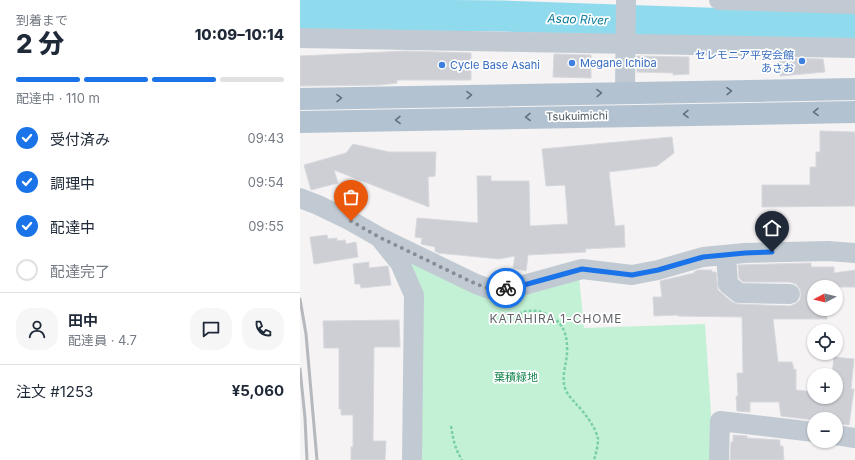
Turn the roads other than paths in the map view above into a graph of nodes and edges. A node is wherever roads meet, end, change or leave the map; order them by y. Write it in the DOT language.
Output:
graph roads {
  1 [pos="719,0"];
  2 [pos="626,3"];
  3 [pos="855,4"];
  4 [pos="300,38"];
  5 [pos="626,39"];
  6 [pos="855,48"];
  7 [pos="855,89"];
  8 [pos="625,92"];
  9 [pos="300,99"];
  10 [pos="855,112"];
  11 [pos="300,122"];
  12 [pos="300,198"];
  13 [pos="379,237"];
  14 [pos="855,253"];
  15 [pos="726,255"];
  16 [pos="790,294"];
  17 [pos="807,431"];
  18 [pos="412,460"];
  19 [pos="719,460"];
  1 -- 3 [label="street"];
  2 -- 5 [label="street"];
  4 -- 5 [label="street"];
  5 -- 6 [label="street"];
  5 -- 8 [label="street"];
  8 -- 7 [label="main road, Tsukuimichi, one-way"];
  9 -- 8 [label="main road, Tsukuimichi, one-way"];
  10 -- 11 [label="main road, Tsukuimichi, one-way"];
  12 -- 13 [label="street"];
  13 -- 15 [label="street"];
  13 -- 18 [label="street"];
  14 -- 15 [label="street"];
  15 -- 16 [label="street"];
  17 -- 19 [label="street"];
}
